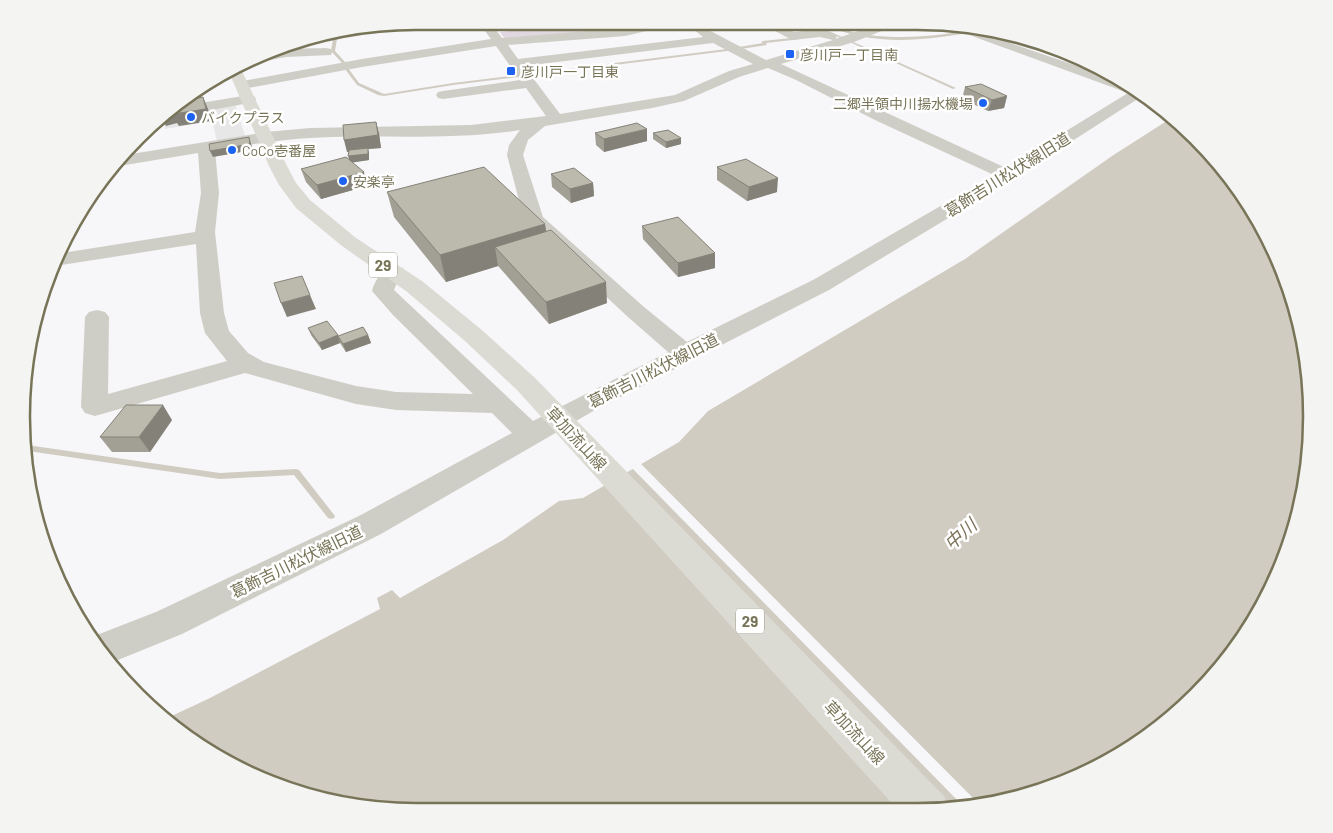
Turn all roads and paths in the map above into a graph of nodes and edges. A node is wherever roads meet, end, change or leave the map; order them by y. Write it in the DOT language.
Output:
graph roads {
  1 [pos="490,30"];
  2 [pos="635,30"];
  3 [pos="700,30"];
  4 [pos="780,30"];
  5 [pos="873,30"];
  6 [pos="970,34"];
  7 [pos="715,39"];
  8 [pos="498,42"];
  9 [pos="839,42"];
  10 [pos="326,52"];
  11 [pos="281,55"];
  12 [pos="1056,56"];
  13 [pos="1045,59"];
  14 [pos="767,65"];
  15 [pos="522,73"];
  16 [pos="466,80"];
  17 [pos="1108,81"];
  18 [pos="242,84"];
  19 [pos="486,89"];
  20 [pos="443,94"];
  21 [pos="1133,96"];
  22 [pos="186,107"];
  23 [pos="548,122"];
  24 [pos="508,127"];
  25 [pos="266,137"];
  26 [pos="206,146"];
  27 [pos="128,159"];
  28 [pos="1007,175"];
  29 [pos="205,236"];
  30 [pos="64,259"];
  31 [pos="395,273"];
  32 [pos="98,317"];
  33 [pos="686,354"];
  34 [pos="244,363"];
  35 [pos="500,404"];
  36 [pos="565,425"];
  37 [pos="530,434"];
  38 [pos="107,648"];
  39 [pos="921,803"];
  1 -- 8 [label="street"];
  2 -- 8 [label="street"];
  3 -- 7 [label="street"];
  4 -- 9 [label="street"];
  5 -- 9 [label="street"];
  6 -- 13 [label="street"];
  7 -- 14 [label="street"];
  7 -- 15 [label="street"];
  8 -- 15 [label="street"];
  8 -- 18 [label="street"];
  9 -- 14 [label="street"];
  10 -- 11 [label="street"];
  12 -- 13 [label="street"];
  13 -- 17 [label="street"];
  14 -- 23 [label="street"];
  14 -- 28 [label="street"];
  15 -- 16 [label="street"];
  15 -- 19 [label="street"];
  15 -- 23 [label="street"];
  18 -- 22 [label="street"];
  18 -- 25 [label="main road, 草加流山線 / 29"];
  19 -- 20 [label="street"];
  19 -- 24 [label="street"];
  21 -- 28 [label="street, 葛飾吉川松伏線旧道"];
  23 -- 24 [label="street"];
  23 -- 33 [label="street"];
  24 -- 25 [label="street"];
  25 -- 26 [label="street"];
  25 -- 31 [label="main road, 草加流山線 / 29"];
  26 -- 27 [label="street"];
  26 -- 29 [label="street"];
  28 -- 33 [label="street, 葛飾吉川松伏線旧道"];
  29 -- 30 [label="street"];
  29 -- 34 [label="street"];
  31 -- 35 [label="street"];
  31 -- 36 [label="main road, 草加流山線 / 29"];
  32 -- 34 [label="street"];
  33 -- 36 [label="street, 葛飾吉川松伏線旧道"];
  34 -- 35 [label="street"];
  35 -- 37 [label="street"];
  36 -- 37 [label="street, 葛飾吉川松伏線旧道"];
  36 -- 39 [label="main road, 草加流山線 / 29"];
  37 -- 38 [label="street, 葛飾吉川松伏線旧道"];
}
